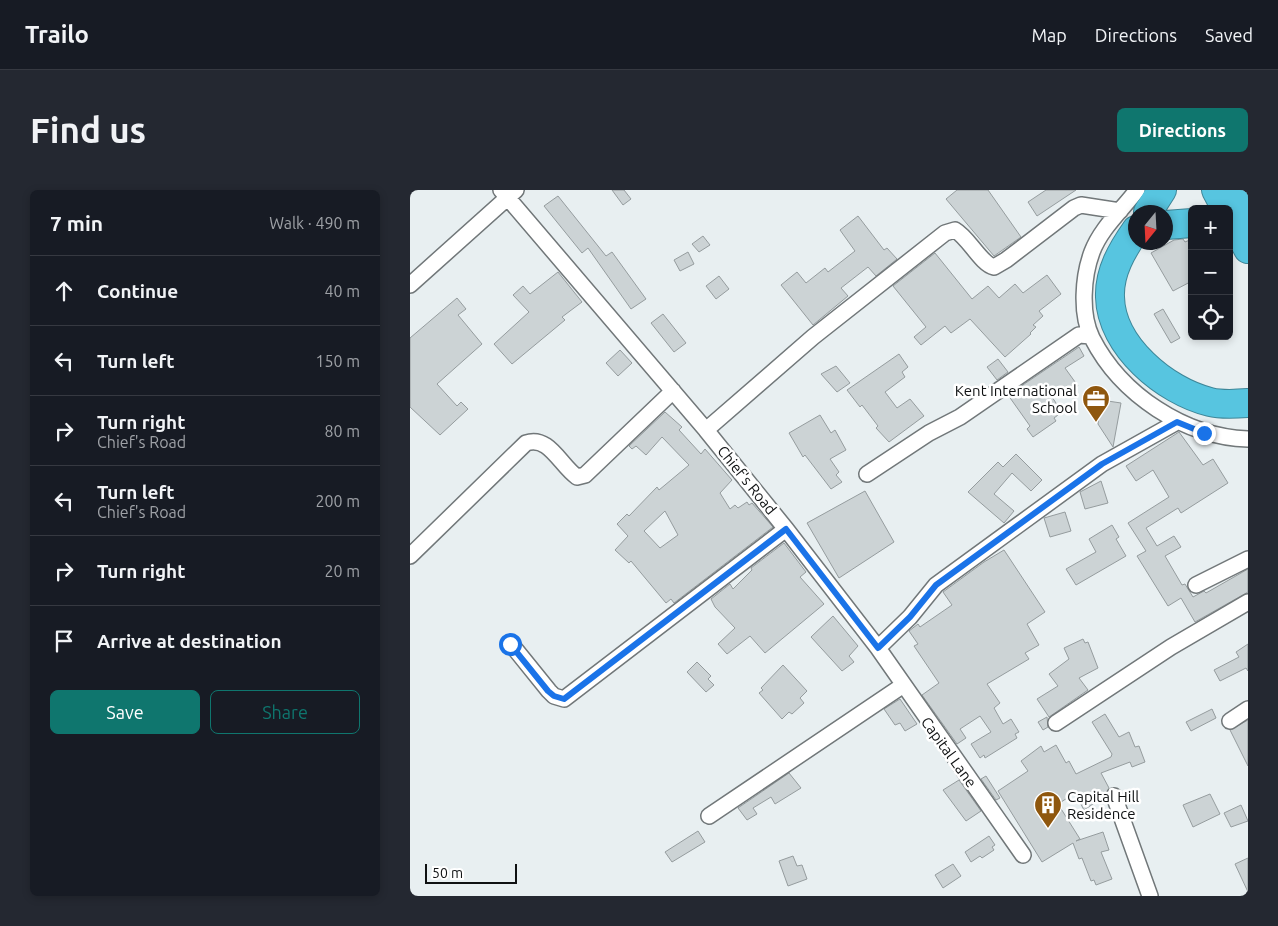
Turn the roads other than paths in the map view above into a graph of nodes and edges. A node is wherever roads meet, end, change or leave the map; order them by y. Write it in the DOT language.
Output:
graph roads {
  1 [pos="1137,190"];
  2 [pos="1162,190"];
  3 [pos="508,193"];
  4 [pos="1237,199"];
  5 [pos="1133,205"];
  6 [pos="1152,205"];
  7 [pos="1128,221"];
  8 [pos="1188,222"];
  9 [pos="1173,224"];
  10 [pos="1240,242"];
  11 [pos="1127,248"];
  12 [pos="1248,264"];
  13 [pos="410,285"];
  14 [pos="1091,336"];
  15 [pos="1139,377"];
  16 [pos="673,390"];
  17 [pos="1248,403"];
  18 [pos="1177,422"];
  19 [pos="706,430"];
  20 [pos="1248,439"];
  21 [pos="867,474"];
  22 [pos="786,529"];
  23 [pos="410,556"];
  24 [pos="1248,559"];
  25 [pos="1196,586"];
  26 [pos="1248,602"];
  27 [pos="510,644"];
  28 [pos="878,648"];
  29 [pos="902,686"];
  30 [pos="1248,709"];
  31 [pos="1230,721"];
  32 [pos="1056,723"];
  33 [pos="1114,796"];
  34 [pos="709,816"];
  35 [pos="1023,855"];
  36 [pos="1150,896"];
  1 -- 5 [label="street"];
  2 -- 6 [label="highway"];
  3 -- 13 [label="street"];
  3 -- 16 [label="street, Chief's Road"];
  4 -- 10 [label="highway"];
  7 -- 11 [label="highway"];
  7 -- 14 [label="street"];
  7 -- 19 [label="street"];
  8 -- 9 [label="highway"];
  10 -- 12 [label="highway"];
  11 -- 15 [label="highway"];
  14 -- 15 [label="street"];
  14 -- 21 [label="street"];
  15 -- 17 [label="highway"];
  15 -- 18 [label="street"];
  16 -- 19 [label="street, Chief's Road"];
  16 -- 23 [label="street"];
  18 -- 20 [label="street"];
  18 -- 28 [label="street"];
  19 -- 22 [label="street, Chief's Road"];
  22 -- 27 [label="street"];
  22 -- 28 [label="street, Chief's Road"];
  24 -- 25 [label="street"];
  26 -- 32 [label="street"];
  28 -- 29 [label="street, Capital Lane"];
  29 -- 34 [label="street"];
  29 -- 35 [label="street, Capital Lane"];
  30 -- 31 [label="street"];
  33 -- 36 [label="street"];
}
